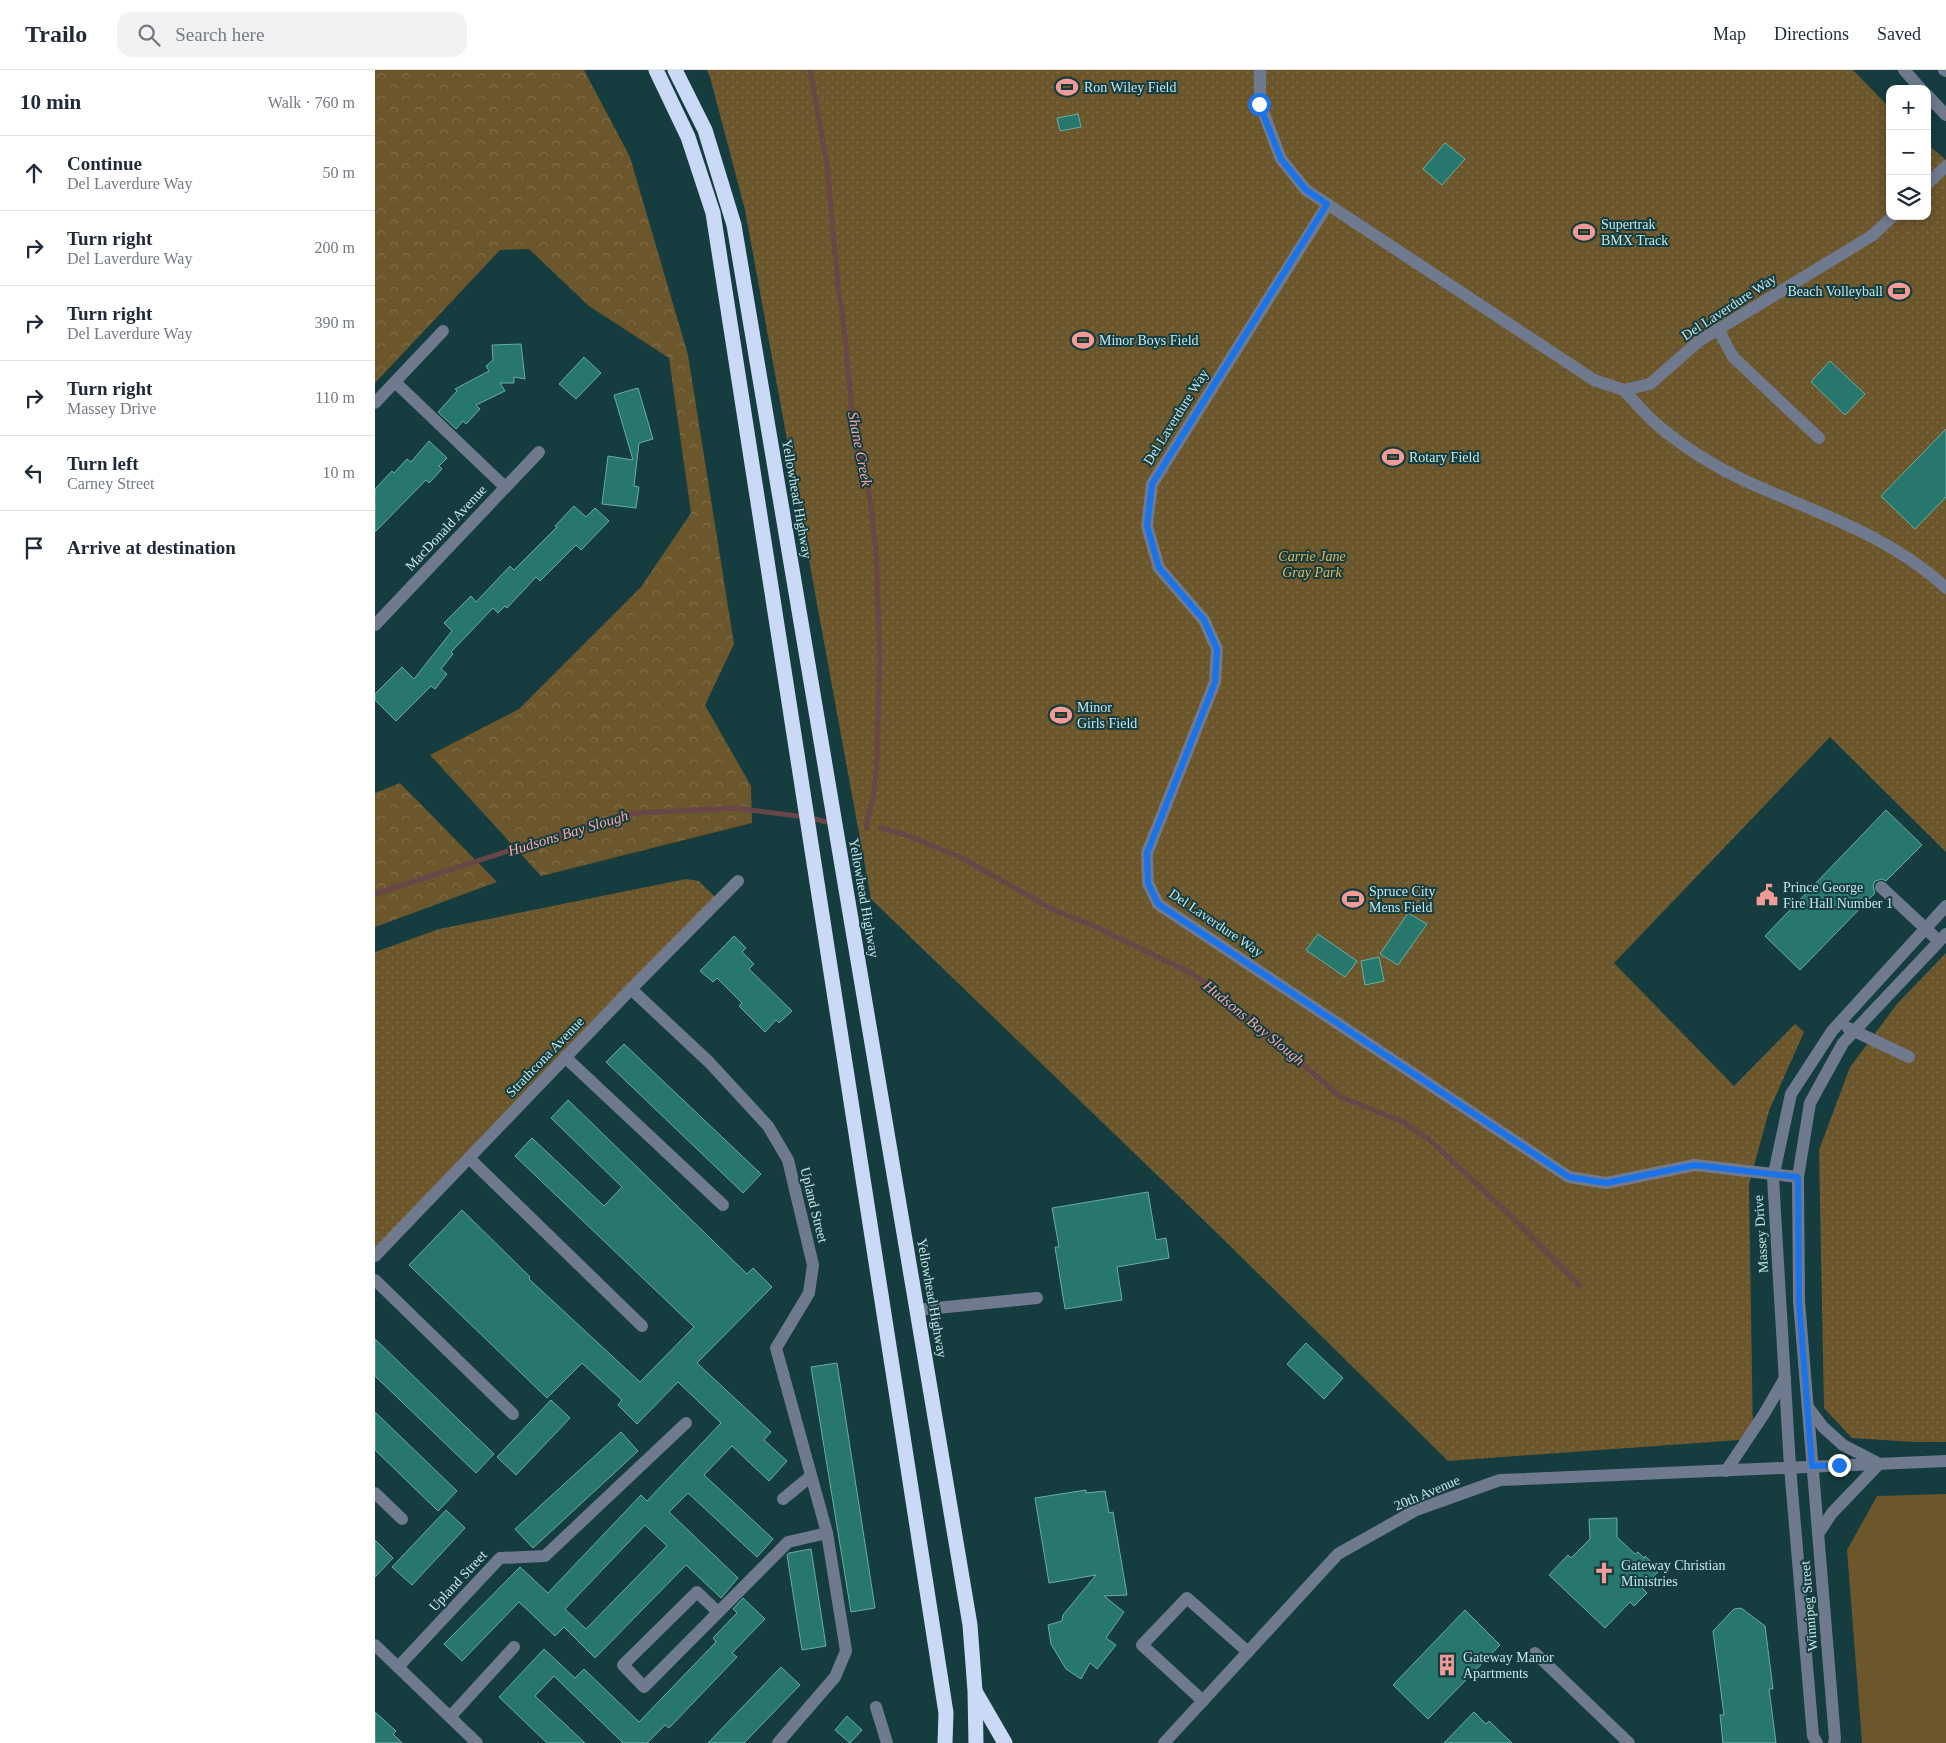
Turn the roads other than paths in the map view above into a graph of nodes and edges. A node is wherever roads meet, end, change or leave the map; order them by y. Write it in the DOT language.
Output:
graph roads {
  1 [pos="656,70"];
  2 [pos="675,70"];
  3 [pos="1260,70"];
  4 [pos="1904,70"];
  5 [pos="1917,85"];
  6 [pos="1931,99"];
  7 [pos="1946,115"];
  8 [pos="1946,166"];
  9 [pos="1931,180"];
  10 [pos="1327,204"];
  11 [pos="1889,220"];
  12 [pos="1718,330"];
  13 [pos="443,331"];
  14 [pos="395,382"];
  15 [pos="1623,390"];
  16 [pos="375,403"];
  17 [pos="1819,438"];
  18 [pos="539,452"];
  19 [pos="505,486"];
  20 [pos="1946,588"];
  21 [pos="375,625"];
  22 [pos="738,881"];
  23 [pos="1881,887"];
  24 [pos="1946,906"];
  25 [pos="1925,928"];
  26 [pos="1942,938"];
  27 [pos="631,990"];
  28 [pos="1839,1023"];
  29 [pos="1854,1031"];
  30 [pos="565,1057"];
  31 [pos="1909,1057"];
  32 [pos="469,1158"];
  33 [pos="1773,1175"];
  34 [pos="1798,1177"];
  35 [pos="723,1205"];
  36 [pos="375,1256"];
  37 [pos="375,1280"];
  38 [pos="1037,1298"];
  39 [pos="917,1310"];
  40 [pos="642,1326"];
  41 [pos="1785,1377"];
  42 [pos="1807,1406"];
  43 [pos="513,1414"];
  44 [pos="686,1423"];
  45 [pos="1946,1461"];
  46 [pos="1879,1464"];
  47 [pos="1812,1466"];
  48 [pos="1791,1467"];
  49 [pos="1726,1471"];
  50 [pos="811,1476"];
  51 [pos="375,1493"];
  52 [pos="783,1499"];
  53 [pos="402,1519"];
  54 [pos="827,1533"];
  55 [pos="1818,1534"];
  56 [pos="718,1612"];
  57 [pos="375,1645"];
  58 [pos="514,1647"];
  59 [pos="1248,1652"];
  60 [pos="1535,1653"];
  61 [pos="398,1667"];
  62 [pos="975,1691"];
  63 [pos="1203,1701"];
  64 [pos="876,1707"];
  65 [pos="450,1717"];
  66 [pos="477,1743"];
  67 [pos="778,1743"];
  68 [pos="887,1743"];
  69 [pos="945,1743"];
  70 [pos="976,1743"];
  71 [pos="1005,1743"];
  72 [pos="1164,1743"];
  73 [pos="1629,1743"];
  74 [pos="1817,1743"];
  75 [pos="1834,1743"];
  1 -- 69 [label="highway"];
  2 -- 39 [label="highway, Yellowhead Highway"];
  3 -- 10 [label="street"];
  4 -- 5 [label="street"];
  6 -- 7 [label="street"];
  8 -- 9 [label="street"];
  10 -- 15 [label="street"];
  10 -- 33 [label="street, Del Laverdure Way"];
  11 -- 12 [label="street, Del Laverdure Way"];
  12 -- 15 [label="street, Del Laverdure Way"];
  12 -- 17 [label="street"];
  13 -- 14 [label="street"];
  14 -- 16 [label="street"];
  14 -- 19 [label="street"];
  15 -- 20 [label="street"];
  18 -- 19 [label="street, MacDonald Avenue"];
  19 -- 21 [label="street, MacDonald Avenue"];
  22 -- 27 [label="street, Strathcona Avenue"];
  23 -- 25 [label="street"];
  24 -- 25 [label="street, Massey Drive"];
  25 -- 26 [label="street"];
  25 -- 28 [label="street, Massey Drive"];
  26 -- 29 [label="street"];
  27 -- 30 [label="street, Strathcona Avenue"];
  27 -- 50 [label="street, Upland Street"];
  28 -- 29 [label="street"];
  28 -- 33 [label="street, Massey Drive"];
  29 -- 31 [label="street"];
  29 -- 34 [label="street"];
  30 -- 32 [label="street, Strathcona Avenue"];
  30 -- 35 [label="street"];
  32 -- 36 [label="street, Strathcona Avenue"];
  32 -- 40 [label="street"];
  33 -- 34 [label="street, Del Laverdure Way"];
  33 -- 41 [label="street, Massey Drive"];
  34 -- 42 [label="street"];
  37 -- 43 [label="street"];
  38 -- 39 [label="street"];
  39 -- 62 [label="highway, Yellowhead Highway"];
  41 -- 48 [label="street, Massey Drive"];
  41 -- 49 [label="street"];
  42 -- 46 [label="street"];
  42 -- 47 [label="street"];
  44 -- 61 [label="street, Upland Street"];
  45 -- 46 [label="street, 20th Avenue"];
  46 -- 47 [label="street, 20th Avenue"];
  46 -- 55 [label="street"];
  47 -- 48 [label="street, 20th Avenue"];
  47 -- 55 [label="street, Winnipeg Street"];
  48 -- 49 [label="street, 20th Avenue"];
  48 -- 74 [label="street, Winnipeg Street"];
  49 -- 59 [label="street, 20th Avenue"];
  50 -- 52 [label="street"];
  50 -- 54 [label="street, Upland Street"];
  51 -- 53 [label="street"];
  54 -- 56 [label="street"];
  54 -- 67 [label="street, Upland Street"];
  55 -- 75 [label="street, Winnipeg Street"];
  56 -- 56 [label="street"];
  57 -- 61 [label="street"];
  58 -- 65 [label="street"];
  59 -- 63 [label="street, 20th Avenue"];
  59 -- 63 [label="street"];
  60 -- 73 [label="street"];
  61 -- 65 [label="street"];
  62 -- 70 [label="highway, Yellowhead Highway"];
  62 -- 71 [label="highway"];
  63 -- 72 [label="street, 20th Avenue"];
  64 -- 68 [label="street"];
  65 -- 66 [label="street"];
}
